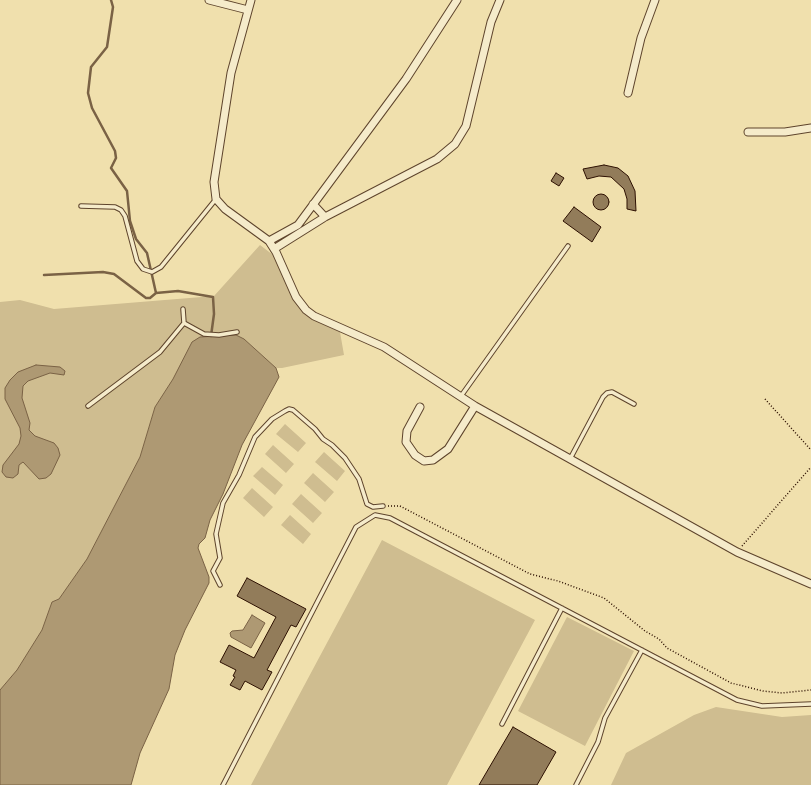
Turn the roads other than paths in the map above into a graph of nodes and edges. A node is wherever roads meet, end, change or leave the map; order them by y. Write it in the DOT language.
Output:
graph roads {
  1 [pos="209,0"];
  2 [pos="251,0"];
  3 [pos="457,0"];
  4 [pos="500,0"];
  5 [pos="655,0"];
  6 [pos="248,10"];
  7 [pos="628,93"];
  8 [pos="811,128"];
  9 [pos="748,132"];
  10 [pos="216,199"];
  11 [pos="313,204"];
  12 [pos="80,206"];
  13 [pos="326,217"];
  14 [pos="299,228"];
  15 [pos="269,241"];
  16 [pos="568,246"];
  17 [pos="274,249"];
  18 [pos="183,309"];
  19 [pos="184,323"];
  20 [pos="237,332"];
  21 [pos="460,397"];
  22 [pos="634,404"];
  23 [pos="88,406"];
  24 [pos="475,406"];
  25 [pos="420,407"];
  26 [pos="570,460"];
  27 [pos="383,506"];
  28 [pos="811,584"];
  29 [pos="220,585"];
  30 [pos="562,608"];
  31 [pos="642,650"];
  32 [pos="811,704"];
  33 [pos="502,724"];
  34 [pos="223,785"];
  35 [pos="576,785"];
  1 -- 6 [label="street"];
  2 -- 6 [label="street"];
  3 -- 11 [label="street"];
  4 -- 13 [label="street"];
  5 -- 7 [label="street"];
  6 -- 10 [label="street"];
  8 -- 9 [label="street"];
  10 -- 12 [label="lane"];
  10 -- 15 [label="street"];
  11 -- 13 [label="street"];
  11 -- 14 [label="street"];
  13 -- 14 [label="street"];
  14 -- 15 [label="street"];
  14 -- 17 [label="street"];
  15 -- 17 [label="street"];
  16 -- 21 [label="lane"];
  17 -- 21 [label="street"];
  18 -- 19 [label="lane"];
  19 -- 20 [label="lane"];
  19 -- 23 [label="lane"];
  21 -- 24 [label="street"];
  22 -- 26 [label="lane"];
  24 -- 25 [label="street"];
  24 -- 26 [label="street"];
  26 -- 28 [label="street"];
  27 -- 29 [label="lane"];
  30 -- 31 [label="lane"];
  30 -- 33 [label="lane"];
  30 -- 34 [label="lane"];
  31 -- 32 [label="lane"];
  31 -- 35 [label="lane"];
}
